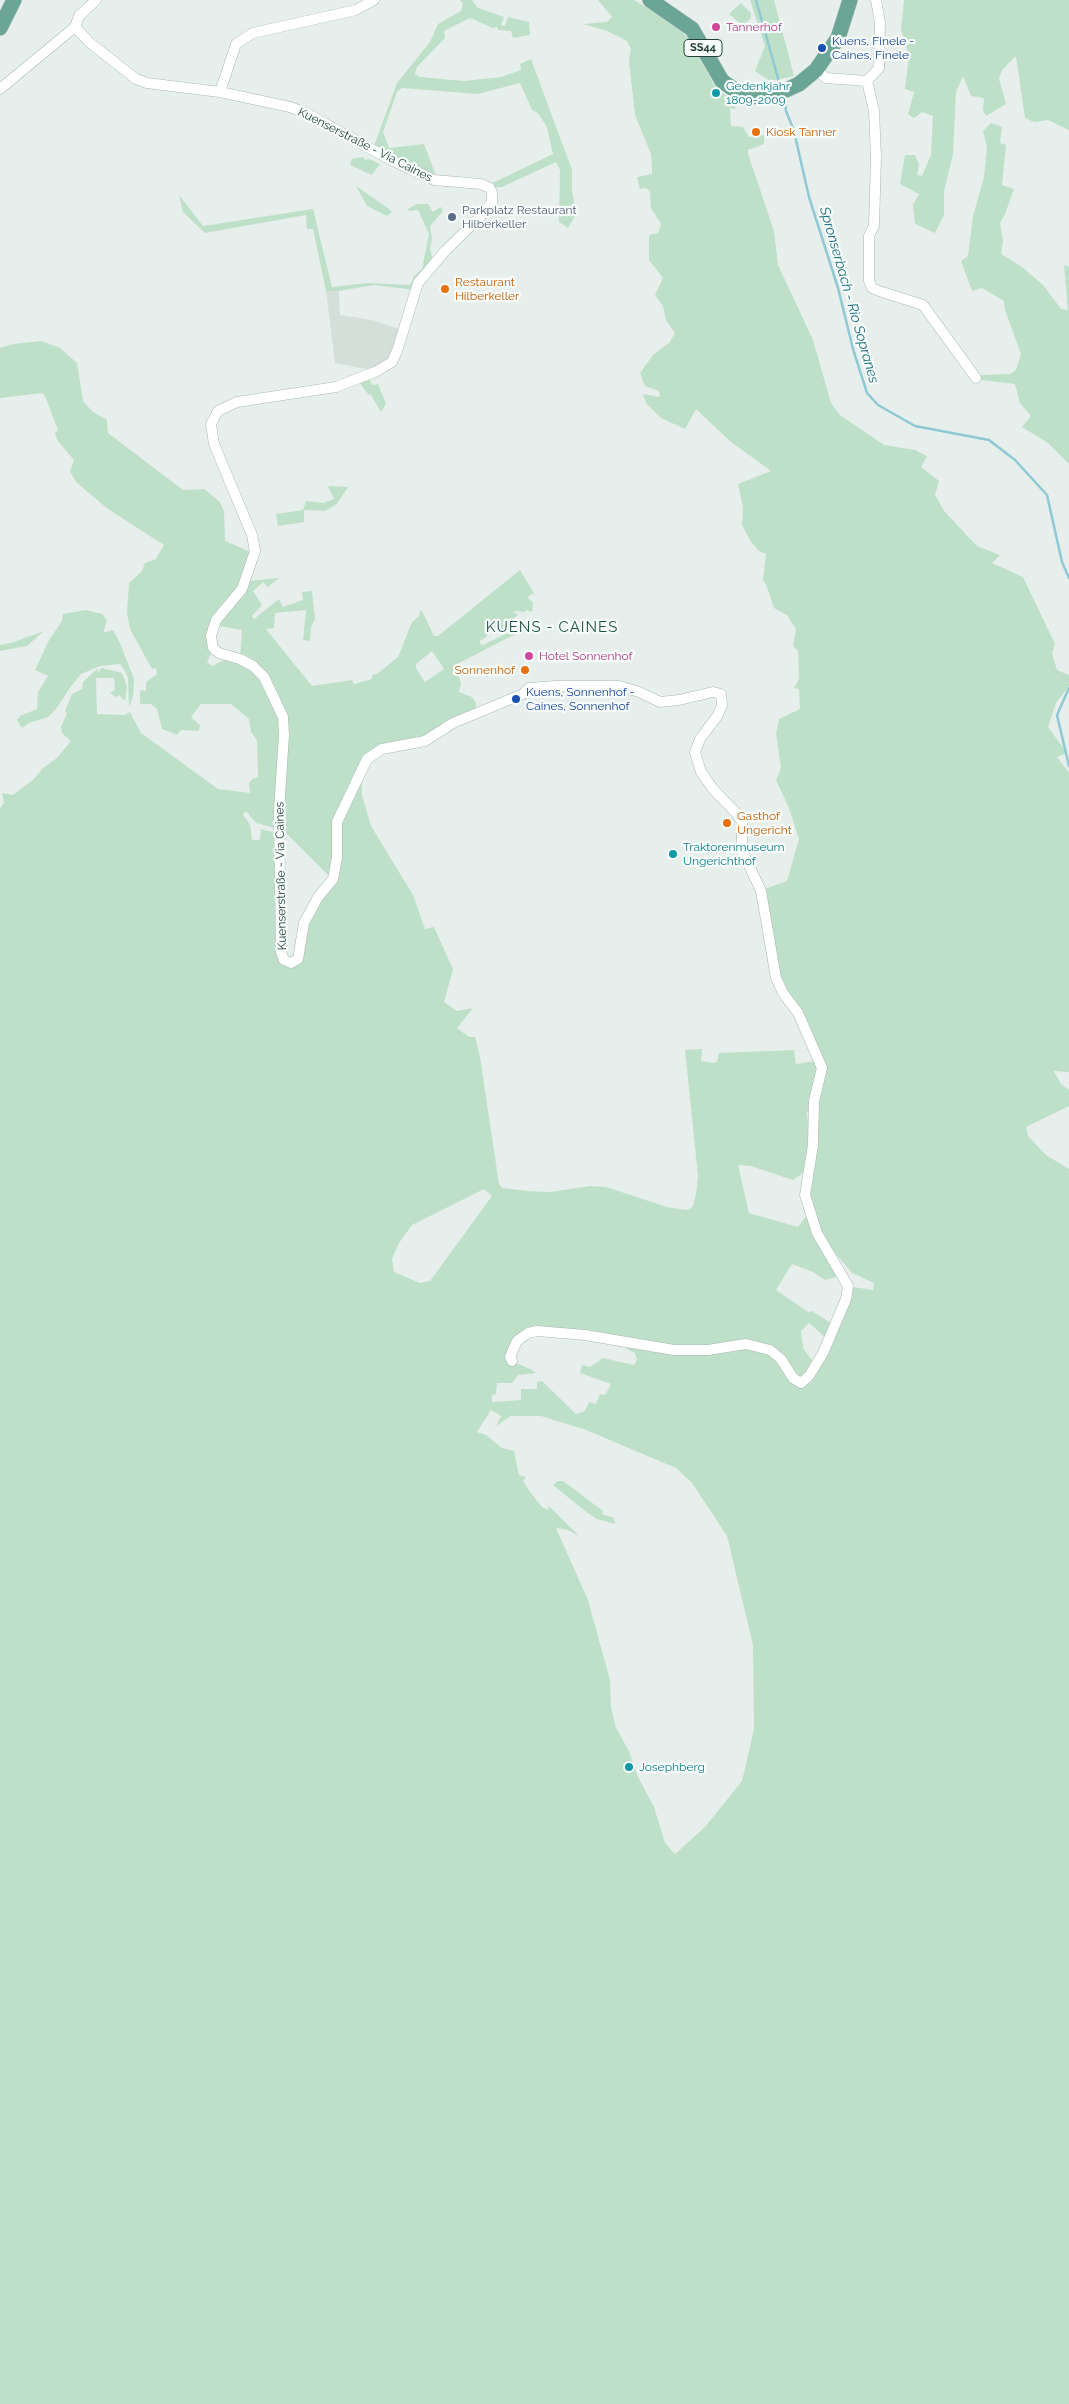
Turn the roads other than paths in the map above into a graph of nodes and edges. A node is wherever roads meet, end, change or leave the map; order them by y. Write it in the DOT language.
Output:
graph roads {
  1 [pos="14,0"];
  2 [pos="96,0"];
  3 [pos="374,0"];
  4 [pos="650,0"];
  5 [pos="850,0"];
  6 [pos="876,0"];
  7 [pos="75,26"];
  8 [pos="0,28"];
  9 [pos="816,70"];
  10 [pos="866,81"];
  11 [pos="0,89"];
  12 [pos="220,92"];
  13 [pos="976,378"];
  14 [pos="512,1360"];
  1 -- 8 [label="main road"];
  2 -- 7 [label="street"];
  3 -- 12 [label="street"];
  4 -- 9 [label="main road, SS44"];
  5 -- 9 [label="main road, SS44"];
  6 -- 10 [label="street"];
  7 -- 11 [label="street"];
  7 -- 12 [label="street, Kuenserstraße - Via Caines"];
  9 -- 10 [label="street"];
  10 -- 13 [label="street"];
  12 -- 14 [label="street, Kuenserstraße - Via Caines"];
}
